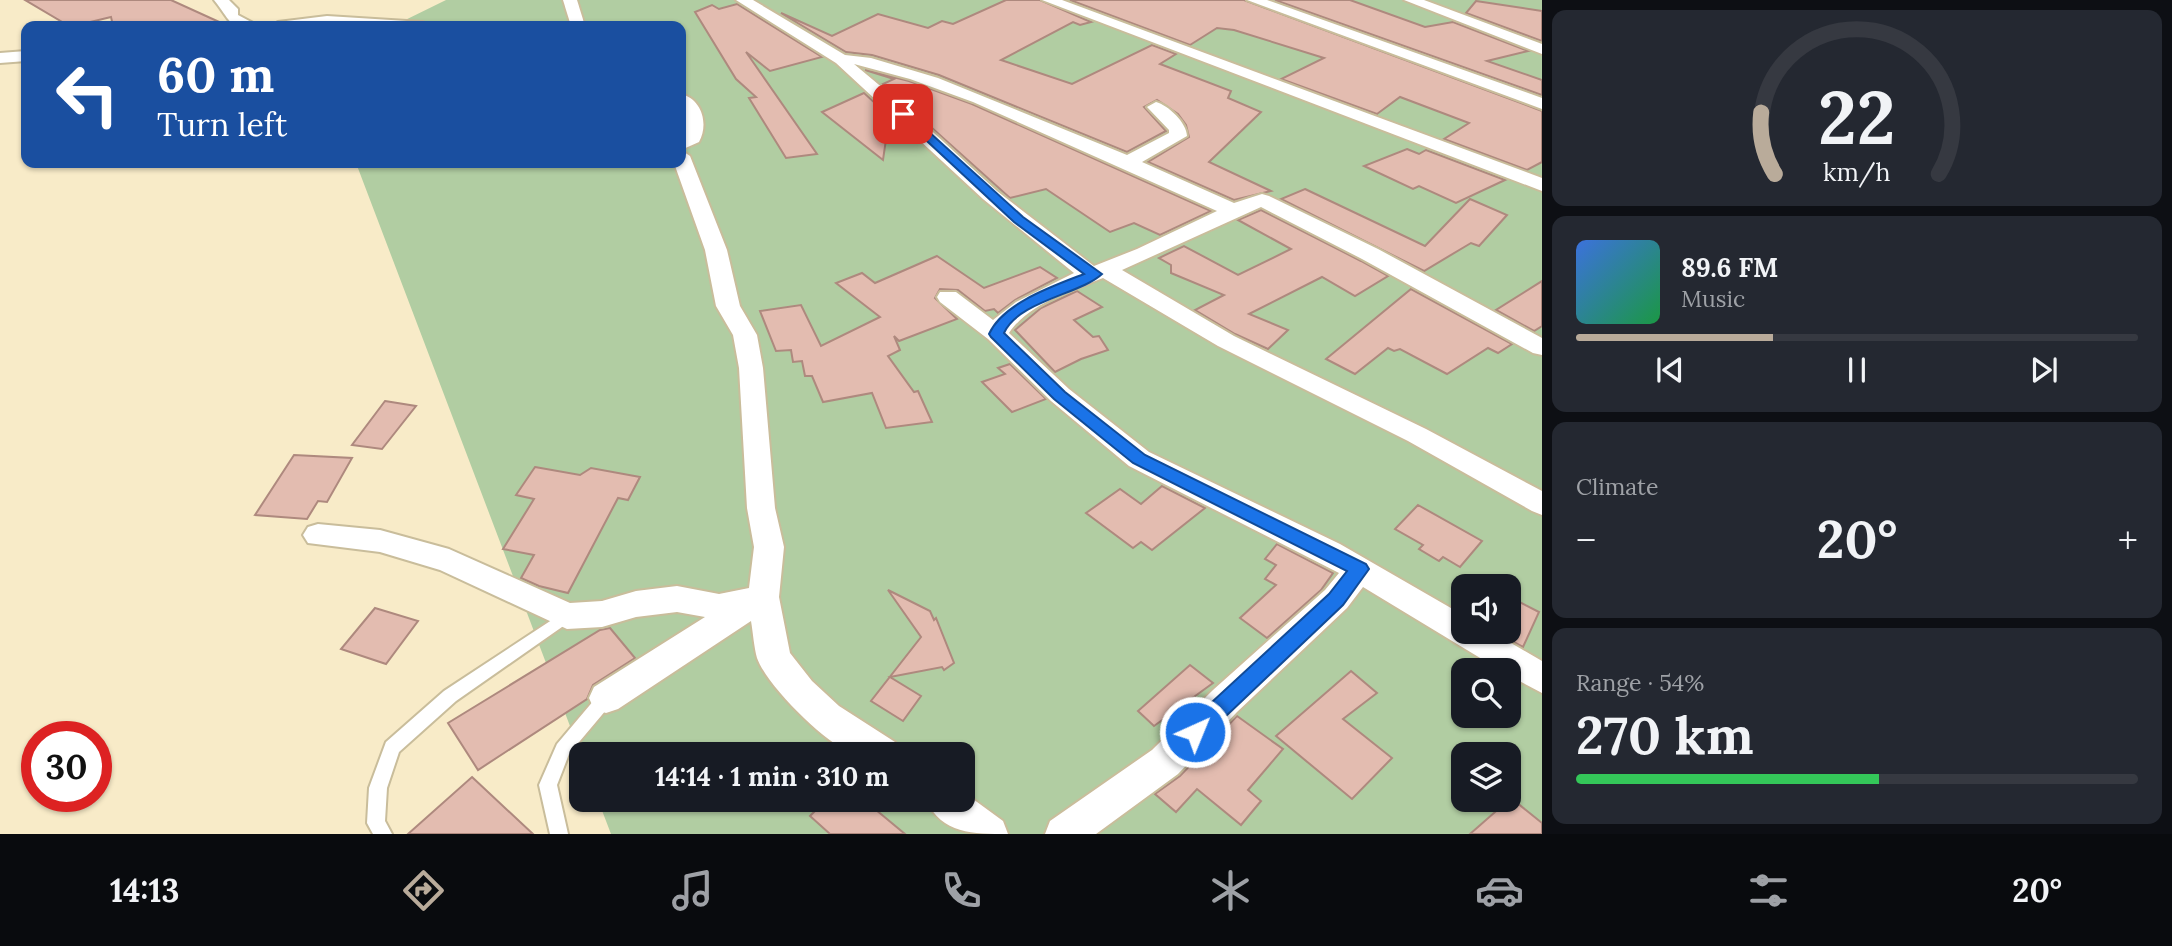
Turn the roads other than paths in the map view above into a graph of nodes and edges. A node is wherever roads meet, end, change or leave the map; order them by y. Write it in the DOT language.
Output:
graph roads {
  1 [pos="221,0"];
  2 [pos="570,0"];
  3 [pos="743,0"];
  4 [pos="1049,0"];
  5 [pos="1254,0"];
  6 [pos="1411,0"];
  7 [pos="354,15"];
  8 [pos="237,21"];
  9 [pos="313,21"];
  10 [pos="392,21"];
  11 [pos="576,21"];
  12 [pos="1542,49"];
  13 [pos="21,56"];
  14 [pos="0,58"];
  15 [pos="842,60"];
  16 [pos="686,104"];
  17 [pos="1542,104"];
  18 [pos="1156,107"];
  19 [pos="686,142"];
  20 [pos="1129,161"];
  21 [pos="685,168"];
  22 [pos="1542,186"];
  23 [pos="1232,210"];
  24 [pos="1100,272"];
  25 [pos="948,297"];
  26 [pos="996,334"];
  27 [pos="1542,348"];
  28 [pos="1542,504"];
  29 [pos="318,536"];
  30 [pos="1360,569"];
  31 [pos="763,597"];
  32 [pos="567,616"];
  33 [pos="1451,623"];
  34 [pos="1486,644"];
  35 [pos="1542,678"];
  36 [pos="607,698"];
  37 [pos="865,742"];
  38 [pos="961,812"];
  39 [pos="383,834"];
  40 [pos="559,834"];
  41 [pos="989,834"];
  42 [pos="1064,834"];
  1 -- 8 [label="street"];
  2 -- 11 [label="street"];
  3 -- 15 [label="street"];
  4 -- 22 [label="street"];
  5 -- 17 [label="street"];
  6 -- 12 [label="street"];
  7 -- 9 [label="street"];
  7 -- 10 [label="street"];
  13 -- 14 [label="street"];
  15 -- 20 [label="street"];
  15 -- 24 [label="street"];
  16 -- 19 [label="street"];
  18 -- 20 [label="street"];
  20 -- 23 [label="street"];
  21 -- 31 [label="street"];
  23 -- 24 [label="street"];
  23 -- 27 [label="street"];
  24 -- 26 [label="street"];
  24 -- 28 [label="street"];
  25 -- 26 [label="street"];
  26 -- 30 [label="street"];
  29 -- 32 [label="street"];
  30 -- 33 [label="street"];
  30 -- 42 [label="street"];
  31 -- 32 [label="street"];
  31 -- 36 [label="street"];
  31 -- 37 [label="street"];
  32 -- 39 [label="lane"];
  34 -- 35 [label="street"];
  36 -- 40 [label="lane"];
  38 -- 41 [label="street"];
}
